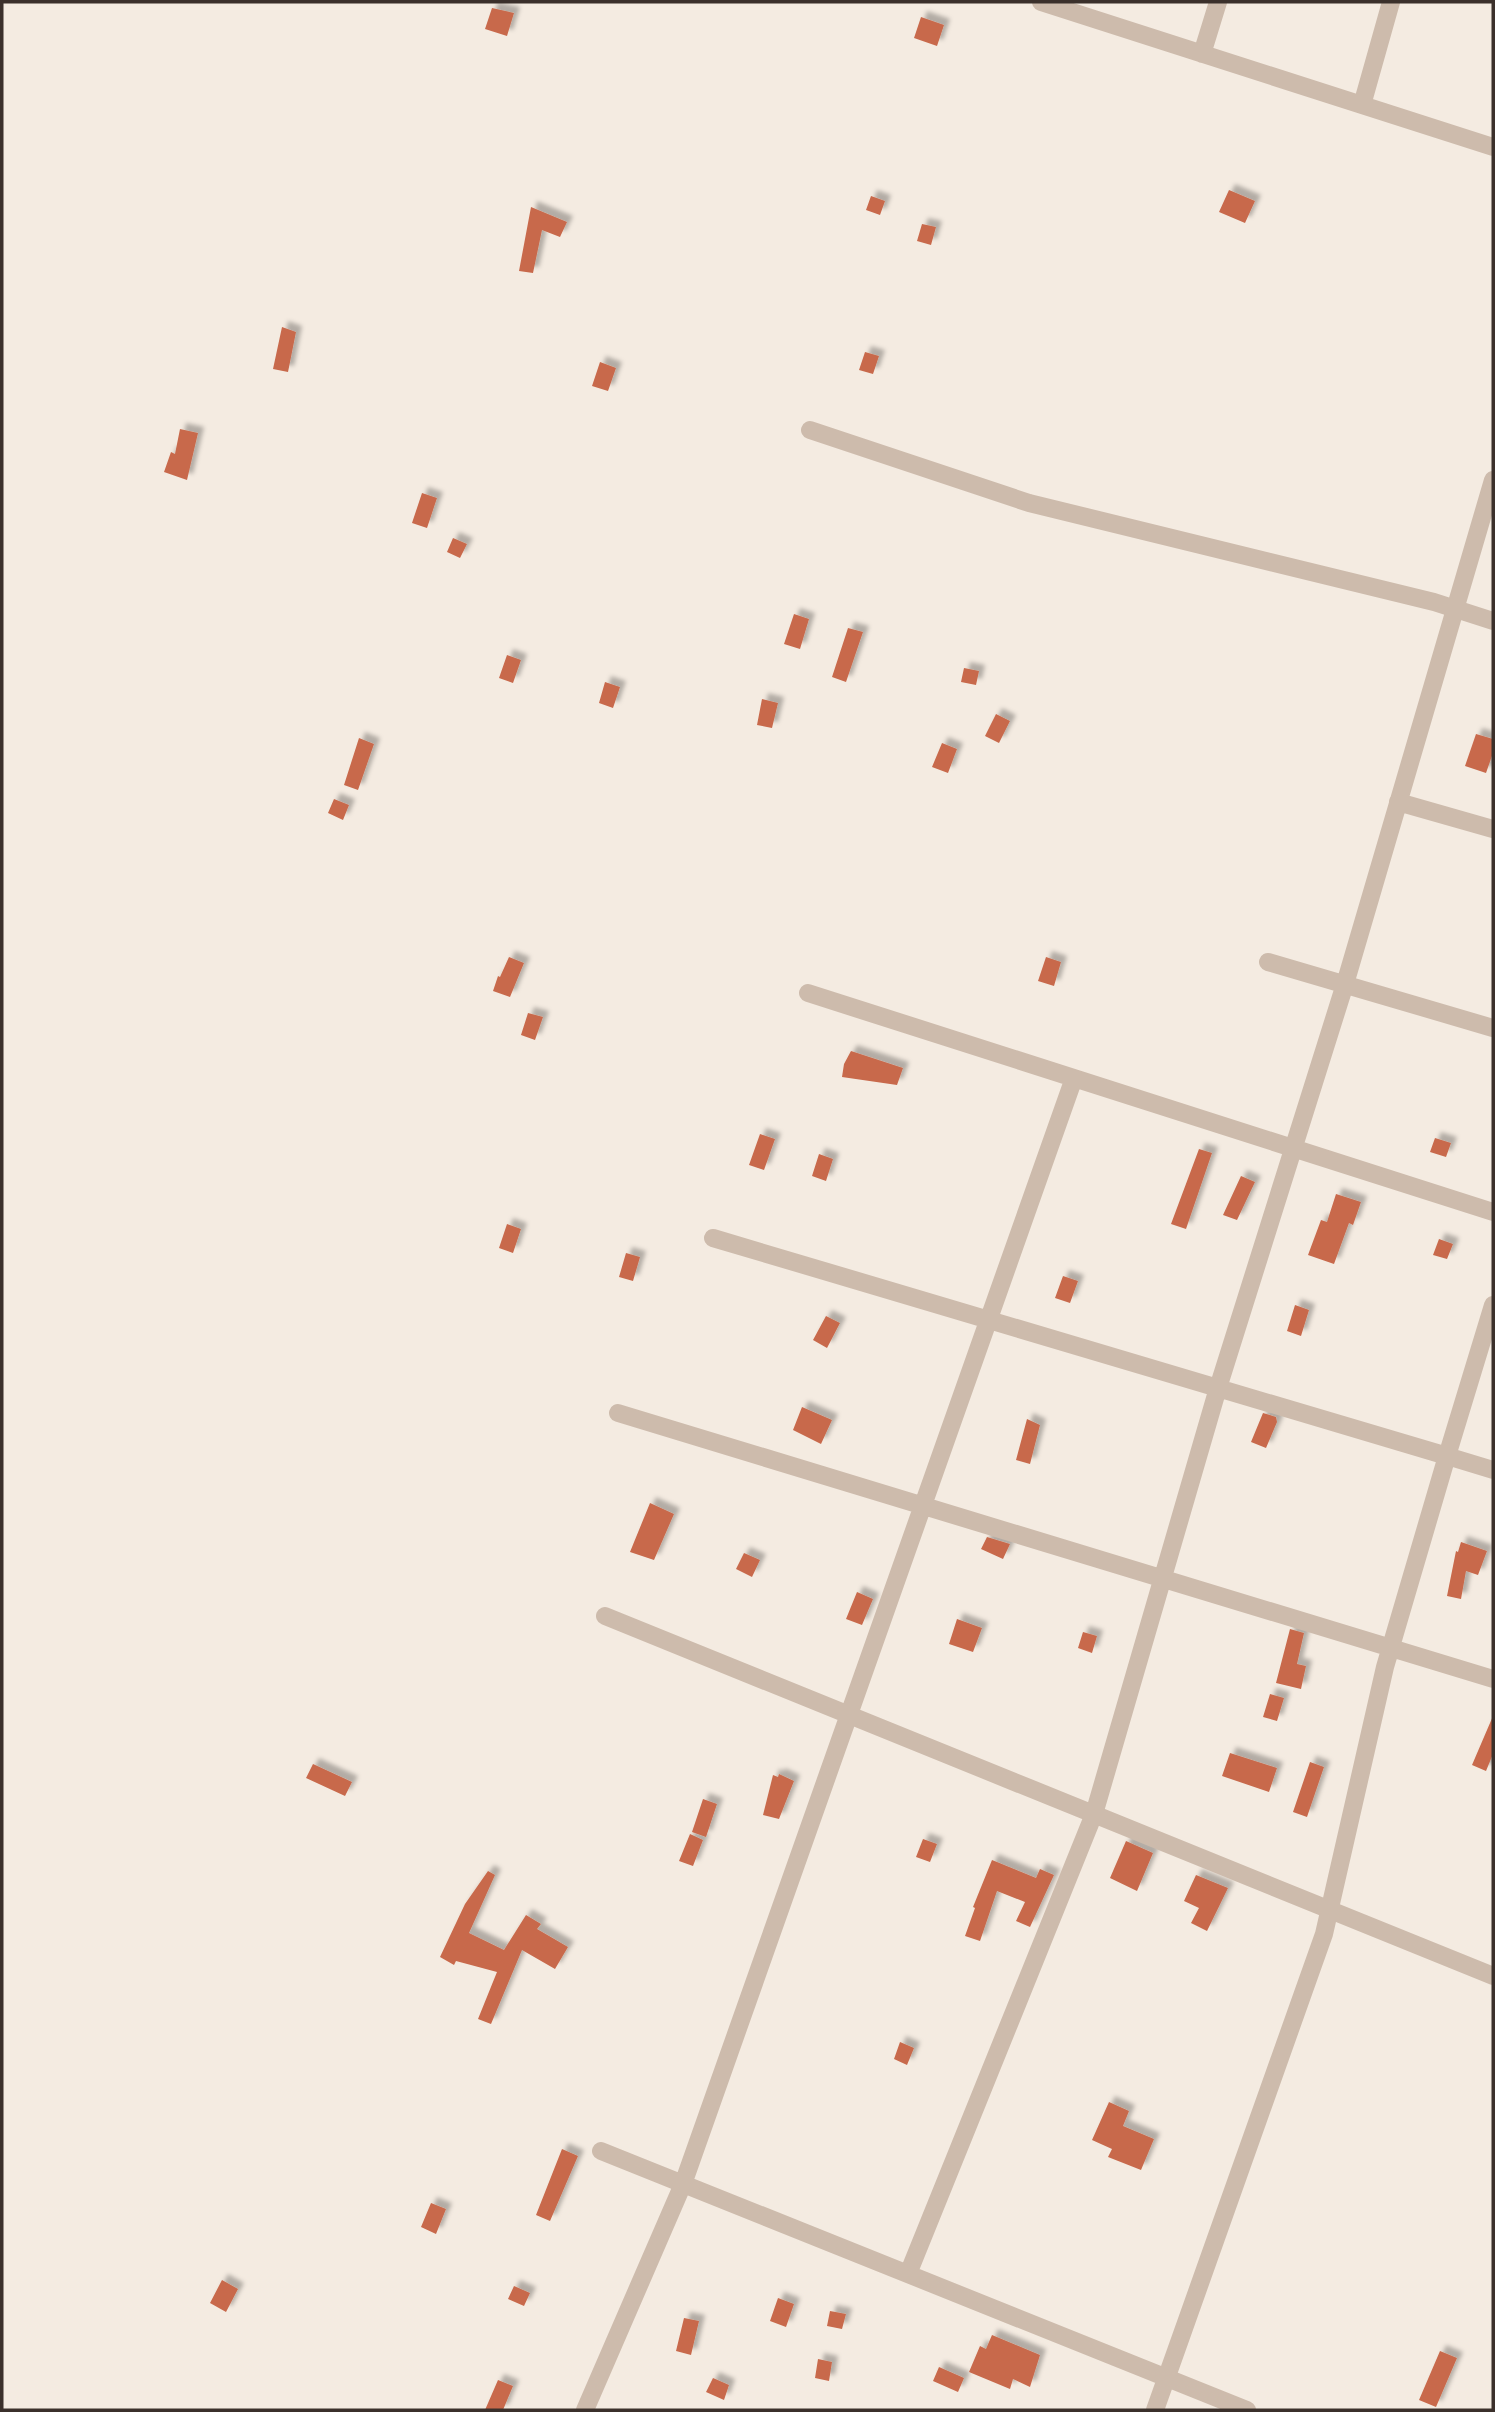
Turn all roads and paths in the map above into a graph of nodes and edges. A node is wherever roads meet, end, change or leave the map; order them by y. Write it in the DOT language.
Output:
graph roads {
  1 [pos="1041,2"];
  2 [pos="1218,2"];
  3 [pos="1391,2"];
  4 [pos="1202,54"];
  5 [pos="1362,105"];
  6 [pos="1493,147"];
  7 [pos="810,430"];
  8 [pos="1493,480"];
  9 [pos="1454,609"];
  10 [pos="1493,621"];
  11 [pos="1398,802"];
  12 [pos="1493,829"];
  13 [pos="1268,962"];
  14 [pos="1345,985"];
  15 [pos="808,993"];
  16 [pos="1493,1028"];
  17 [pos="1074,1078"];
  18 [pos="1293,1148"];
  19 [pos="1493,1212"];
  20 [pos="713,1238"];
  21 [pos="1493,1305"];
  22 [pos="989,1320"];
  23 [pos="1218,1388"];
  24 [pos="618,1413"];
  25 [pos="1447,1456"];
  26 [pos="1493,1470"];
  27 [pos="923,1505"];
  28 [pos="1163,1578"];
  29 [pos="606,1616"];
  30 [pos="1391,1648"];
  31 [pos="1493,1679"];
  32 [pos="849,1715"];
  33 [pos="1094,1814"];
  34 [pos="1329,1910"];
  35 [pos="1493,1976"];
  36 [pos="601,2151"];
  37 [pos="683,2184"];
  38 [pos="908,2274"];
  39 [pos="1168,2379"];
  40 [pos="585,2410"];
  41 [pos="1155,2410"];
  42 [pos="1247,2410"];
  1 -- 4 [label="street"];
  2 -- 4 [label="street"];
  3 -- 5 [label="street"];
  4 -- 5 [label="street"];
  5 -- 6 [label="street"];
  7 -- 9 [label="street"];
  8 -- 9 [label="street"];
  9 -- 10 [label="street"];
  9 -- 11 [label="street"];
  11 -- 12 [label="street"];
  11 -- 14 [label="street"];
  13 -- 14 [label="street"];
  14 -- 16 [label="street"];
  14 -- 18 [label="street"];
  15 -- 17 [label="street"];
  17 -- 18 [label="street"];
  17 -- 22 [label="street"];
  18 -- 19 [label="street"];
  18 -- 23 [label="street"];
  20 -- 22 [label="street"];
  21 -- 25 [label="street"];
  22 -- 23 [label="street"];
  22 -- 27 [label="street"];
  23 -- 25 [label="street"];
  23 -- 28 [label="street"];
  24 -- 27 [label="street"];
  25 -- 26 [label="street"];
  25 -- 30 [label="street"];
  27 -- 28 [label="street"];
  27 -- 32 [label="street"];
  28 -- 30 [label="street"];
  28 -- 33 [label="street"];
  29 -- 32 [label="street"];
  30 -- 31 [label="street"];
  30 -- 34 [label="street"];
  32 -- 33 [label="street"];
  32 -- 37 [label="street"];
  33 -- 34 [label="street"];
  33 -- 38 [label="street"];
  34 -- 35 [label="street"];
  34 -- 39 [label="street"];
  36 -- 37 [label="street"];
  37 -- 38 [label="street"];
  37 -- 40 [label="street"];
  38 -- 39 [label="street"];
  39 -- 41 [label="street"];
  39 -- 42 [label="street"];
}
